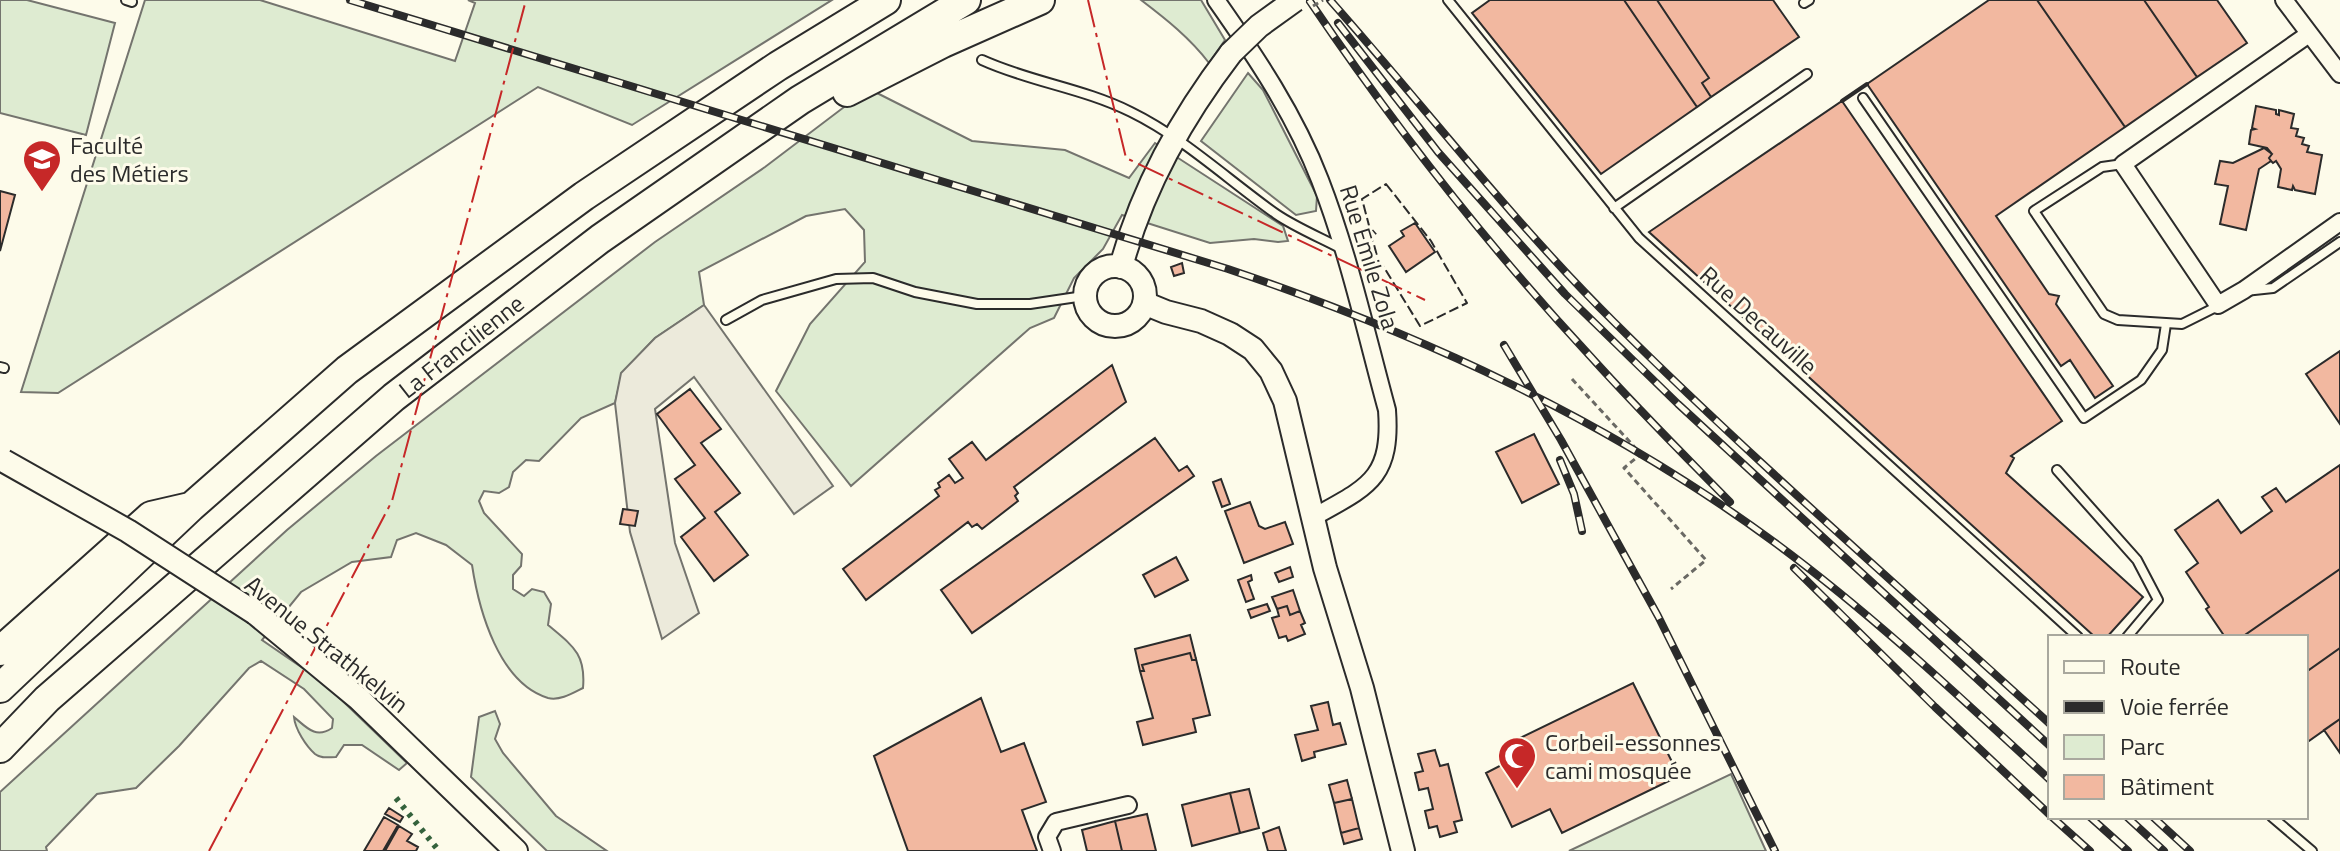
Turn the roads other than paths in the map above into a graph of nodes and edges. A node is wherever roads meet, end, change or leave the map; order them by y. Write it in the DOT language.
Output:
graph roads {
  1 [pos="886,0"];
  2 [pos="966,0"];
  3 [pos="1040,0"];
  4 [pos="1216,0"];
  5 [pos="1295,0"];
  6 [pos="1448,0"];
  7 [pos="2284,0"];
  8 [pos="2309,34"];
  9 [pos="982,60"];
  10 [pos="1807,74"];
  11 [pos="2340,74"];
  12 [pos="1863,98"];
  13 [pos="1173,139"];
  14 [pos="718,158"];
  15 [pos="2123,164"];
  16 [pos="1614,208"];
  17 [pos="2340,222"];
  18 [pos="2340,242"];
  19 [pos="1344,251"];
  20 [pos="1121,267"];
  21 [pos="2244,290"];
  22 [pos="1084,296"];
  23 [pos="1144,303"];
  24 [pos="2218,305"];
  25 [pos="726,320"];
  26 [pos="2166,324"];
  27 [pos="2,460"];
  28 [pos="2057,470"];
  29 [pos="191,507"];
  30 [pos="1312,518"];
  31 [pos="2076,635"];
  32 [pos="2129,635"];
  33 [pos="0,651"];
  34 [pos="0,688"];
  35 [pos="0,748"];
  36 [pos="1128,805"];
  37 [pos="2274,819"];
  38 [pos="516,851"];
  39 [pos="1052,851"];
  40 [pos="1403,851"];
  41 [pos="2312,851"];
  1 -- 29 [label="highway, La Francilienne"];
  2 -- 14 [label="highway, La Francilienne"];
  3 -- 14 [label="highway"];
  4 -- 19 [label="street, Rue Émile Zola"];
  5 -- 13 [label="street, bridge"];
  6 -- 16 [label="lane, Rue Decauville"];
  7 -- 8 [label="street"];
  8 -- 11 [label="street"];
  8 -- 15 [label="street"];
  9 -- 13 [label="lane"];
  10 -- 16 [label="lane"];
  12 -- 26 [label="lane"];
  13 -- 19 [label="lane"];
  13 -- 20 [label="street"];
  14 -- 35 [label="highway, La Francilienne"];
  15 -- 24 [label="street"];
  15 -- 26 [label="lane"];
  16 -- 31 [label="lane, Rue Decauville"];
  17 -- 21 [label="street"];
  18 -- 21 [label="lane"];
  19 -- 30 [label="street, Rue Émile Zola"];
  20 -- 22 [label="street"];
  20 -- 23 [label="street"];
  21 -- 24 [label="street"];
  22 -- 23 [label="street"];
  22 -- 25 [label="lane"];
  23 -- 30 [label="street"];
  24 -- 26 [label="lane"];
  27 -- 38 [label="street, Avenue Strathkelvin, bridge"];
  28 -- 32 [label="lane"];
  29 -- 33 [label="highway"];
  29 -- 34 [label="highway, La Francilienne"];
  30 -- 40 [label="street"];
  36 -- 39 [label="street"];
  37 -- 41 [label="lane"];
}
